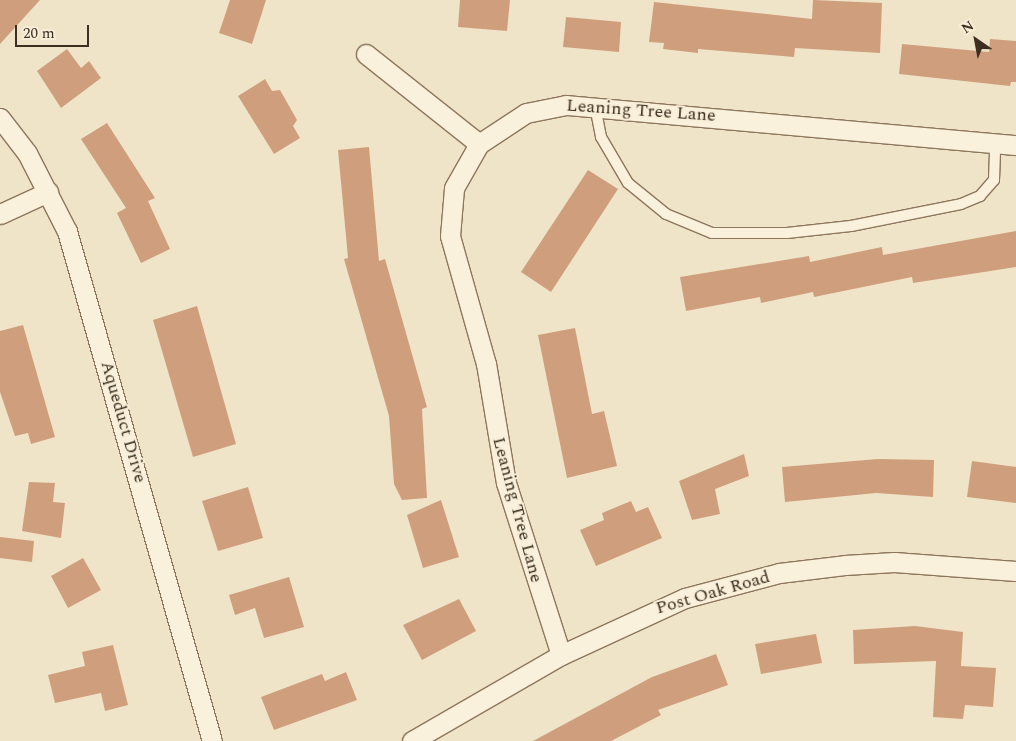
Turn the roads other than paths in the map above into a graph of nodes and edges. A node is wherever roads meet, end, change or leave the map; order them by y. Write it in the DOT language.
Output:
graph roads {
  1 [pos="366,54"];
  2 [pos="595,106"];
  3 [pos="0,118"];
  4 [pos="995,143"];
  5 [pos="479,144"];
  6 [pos="1016,146"];
  7 [pos="48,192"];
  8 [pos="0,214"];
  9 [pos="1016,571"];
  10 [pos="561,655"];
  11 [pos="212,741"];
  12 [pos="412,741"];
  1 -- 5 [label="street"];
  2 -- 4 [label="street, Leaning Tree Lane"];
  2 -- 4 [label="lane"];
  2 -- 5 [label="street, Leaning Tree Lane"];
  3 -- 7 [label="street, Aqueduct Drive"];
  4 -- 6 [label="street, Leaning Tree Lane"];
  5 -- 10 [label="street, Leaning Tree Lane"];
  7 -- 8 [label="street"];
  7 -- 11 [label="street, Aqueduct Drive"];
  9 -- 10 [label="street, Post Oak Road"];
  10 -- 12 [label="street, Post Oak Road"];
}
